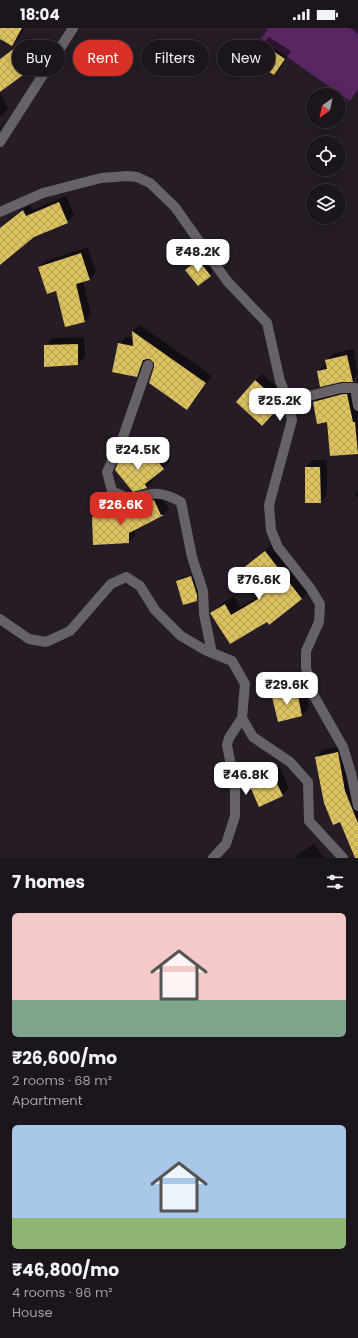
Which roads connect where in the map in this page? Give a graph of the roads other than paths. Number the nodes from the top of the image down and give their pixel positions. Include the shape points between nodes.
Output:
1 (73, 28) edge
2 (0, 142) edge
3 (0, 212) edge
4 (148, 365) dead end
5 (288, 401) junction
6 (358, 406) edge
7 (0, 618) edge
8 (212, 653) junction
9 (242, 718) junction
10 (358, 806) edge
11 (213, 858) edge
12 (343, 858) edge

1 - 2 street
3 - 5 street via 43,194 101,178 137,177 150,183 175,207 227,281 267,323 280,381
4 - 8 street via 123,437 107,472 112,491 130,499 150,494 169,495 181,502 192,557 203,591 204,614
5 - 6 street via 342,388 355,388
5 - 10 street via 292,420 269,505 271,530 278,546 311,588 320,604 319,622 306,651 306,668 314,696 343,747
7 - 8 street via 29,639 46,642 70,631 110,584 126,577 140,586 155,610 181,636
8 - 9 street via 232,661 245,684
9 - 11 street via 227,745 235,786 234,816 226,844
9 - 12 street via 253,737 290,762 308,782 309,821

